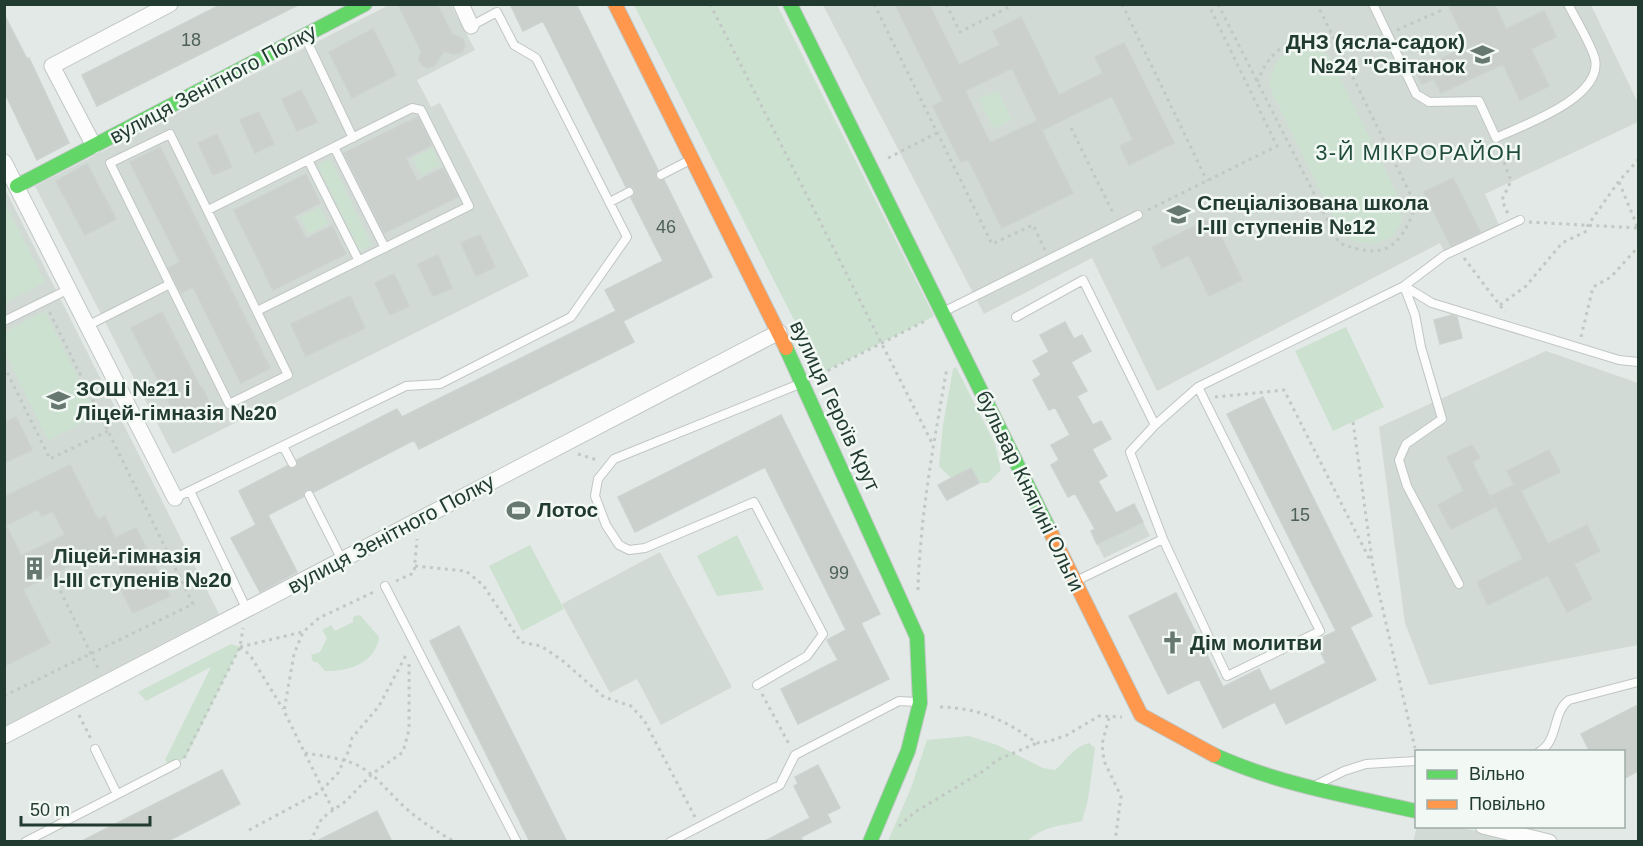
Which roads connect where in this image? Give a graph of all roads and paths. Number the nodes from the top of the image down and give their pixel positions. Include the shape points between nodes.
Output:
1 (170, 4) edge
2 (365, 4) edge
3 (461, 4) edge
4 (615, 4) edge
5 (710, 4) edge
6 (790, 4) edge
7 (874, 4) edge
8 (946, 4) edge
9 (1016, 4) edge
10 (1122, 4) edge
11 (1208, 4) edge
12 (1218, 4) edge
13 (1317, 4) edge
14 (1372, 4) edge
15 (1568, 4) edge
16 (1442, 10) dead end
17 (471, 26) joint
18 (1387, 35) junction
19 (304, 36) junction
20 (1338, 47) junction
21 (1257, 82) junction
22 (1071, 128) dead end
23 (937, 133) junction
24 (353, 138) junction
25 (1496, 138) junction
26 (94, 146) junction
27 (334, 147) junction
28 (692, 159) junction
29 (1638, 159) edge
30 (308, 160) junction
31 (4, 162) edge
32 (870, 167) junction
33 (661, 175) dead end
34 (1207, 181) junction
35 (1619, 182) junction
36 (17, 186) junction
37 (629, 192) dead end
38 (610, 202) junction
39 (207, 210) junction
40 (1138, 215) joint
41 (1516, 222) junction
42 (1119, 225) junction
43 (1588, 225) junction
44 (1638, 228) edge
45 (1638, 247) edge
46 (384, 248) junction
47 (1457, 249) junction
48 (1050, 260) junction
49 (359, 261) junction
50 (170, 284) junction
51 (1404, 286) junction
52 (69, 289) junction
53 (44, 301) junction
54 (1500, 305) junction
55 (257, 311) junction
56 (942, 313) junction
57 (1016, 317) dead end
58 (4, 321) edge
59 (87, 326) junction
60 (1520, 330) junction
61 (778, 332) junction
62 (881, 344) junction
63 (1578, 348) junction
64 (1638, 362) edge
65 (4, 366) edge
66 (947, 368) dead end
67 (803, 383) junction
68 (1198, 387) junction
69 (1203, 398) junction
70 (1353, 422) dead end
71 (1155, 425) junction
72 (108, 431) junction
73 (568, 442) junction
74 (933, 445) junction
75 (284, 446) junction
76 (614, 459) junction
77 (292, 463) dead end
78 (190, 491) junction
79 (309, 495) dead end
80 (175, 498) joint
81 (419, 520) junction
82 (1163, 539) junction
83 (342, 560) junction
84 (415, 566) junction
85 (1373, 567) junction
86 (1075, 581) junction
87 (57, 584) dead end
88 (1459, 584) dead end
89 (385, 586) junction
90 (918, 591) dead end
91 (247, 610) junction
92 (303, 632) junction
93 (240, 647) junction
94 (91, 654) junction
95 (1638, 682) edge
96 (106, 684) junction
97 (757, 685) joint
98 (4, 696) edge
99 (920, 703) junction
100 (284, 711) junction
101 (79, 713) dead end
102 (1141, 715) junction
103 (1109, 718) junction
104 (4, 736) edge
105 (1037, 743) junction
106 (95, 748) joint
107 (1542, 750) edge
108 (1415, 752) edge
109 (305, 753) junction
110 (795, 755) junction
111 (344, 760) junction
112 (1415, 761) edge
113 (176, 764) joint
114 (372, 774) junction
115 (1311, 787) junction
116 (322, 789) junction
117 (117, 794) junction
118 (333, 810) junction
119 (1415, 811) edge
120 (700, 826) junction
121 (899, 827) dead end
122 (1492, 828) edge
123 (249, 830) dead end
124 (25, 842) edge
125 (310, 842) edge
126 (455, 842) edge
127 (517, 842) edge
128 (670, 842) edge
129 (870, 842) edge
130 (1115, 842) edge
131 (1549, 842) edge

1 - 26 street, вулиця Зенітного Полку via 52,66
2 - 19 street, вулиця Зенітного Полку
3 - 17 street
4 - 28 street, вулиця Героїв Крут
5 - 62 path
6 - 32 street, бульвар Княгині Ольги
7 - 23 path
8 - 9 path via 960,32
10 - 34 path
11 - 34 path via 1277,146
12 - 21 path
13 - 20 path
14 - 18 lane
15 - 25 lane via 1595,58 1595,74 1571,102
16 - 18 path
17 - 38 lane via 497,12 514,45 536,58
18 - 25 lane via 1416,94 1430,102 1479,100
19 - 24 lane
19 - 26 street, вулиця Зенітного Полку
20 - 21 path via 1317,38 1298,40 1274,51
20 - 21 path via 1416,206 1407,231 1396,243 1378,252 1361,252 1339,243
22 - 42 path
23 - 32 path
23 - 48 path via 992,244 1033,225
24 - 27 lane
24 - 46 lane via 412,108 421,110 469,206
25 - 41 path via 1511,181 1502,200
26 - 36 street, вулиця Зенітного Полку
27 - 30 lane
27 - 46 lane
28 - 33 lane
28 - 61 street, вулиця Героїв Крут
29 - 35 path
30 - 39 lane
30 - 49 lane
31 - 36 street
32 - 56 street, бульвар Княгині Ольги
34 - 40 path
35 - 43 path
35 - 44 path
36 - 52 street
37 - 38 lane
38 - 75 lane via 627,237 571,317 440,384 406,386
39 - 50 lane via 170,134 110,164
39 - 55 lane
40 - 42 lane
41 - 43 path
41 - 47 lane
42 - 48 lane
43 - 44 path
43 - 54 path via 1587,231 1562,243 1526,286
45 - 63 path via 1611,276 1593,287
46 - 49 lane
47 - 51 lane
47 - 54 path
48 - 56 lane
49 - 55 lane
50 - 55 lane via 229,404 288,375
50 - 59 lane
51 - 60 lane via 1432,303
51 - 68 lane
51 - 88 lane via 1442,418 1406,444 1399,460 1407,486
52 - 53 lane
52 - 59 street
53 - 58 lane
53 - 72 path
54 - 60 path
56 - 62 path
56 - 86 street, бульвар Княгині Ольги
57 - 71 lane via 1083,280
59 - 80 street
60 - 63 lane
61 - 67 street, вулиця Героїв Крут
61 - 73 street, вулиця Зенітного Полку
62 - 67 path
62 - 74 path
63 - 64 lane
65 - 72 path via 50,459
66 - 74 path
67 - 76 lane
67 - 99 street, вулиця Героїв Крут via 917,637
68 - 69 lane
68 - 71 lane
69 - 82 lane via 1320,631 1227,676
69 - 85 path via 1284,390
70 - 85 path
71 - 82 lane via 1130,453
72 - 94 path via 193,604
73 - 76 path via 578,454 593,460
73 - 81 street, вулиця Зенітного Полку
74 - 90 path
75 - 77 lane
75 - 78 lane
76 - 97 lane via 598,479 595,496 606,525 619,545 629,550 645,548 754,502 823,634 807,656
78 - 80 lane
78 - 91 lane
79 - 83 lane
81 - 83 street, вулиця Зенітного Полку
81 - 84 path
82 - 86 lane
83 - 91 street, вулиця Зенітного Полку
84 - 89 path via 414,573
84 - 120 path via 466,571 483,585 521,642 542,646 604,697 631,706 650,730
85 - 108 path
86 - 102 street, бульвар Княгині Ольги
87 - 94 path
89 - 92 path via 319,618
89 - 127 lane
91 - 93 path
91 - 96 street, вулиця Зенітного Полку
92 - 93 path
92 - 100 path via 294,654
93 - 100 path via 250,655
93 - 113 path via 186,757
94 - 96 path
94 - 98 path
95 - 107 lane via 1569,700
96 - 104 street, вулиця Зенітного Полку
97 - 110 path
99 - 105 path via 973,710 1004,722
99 - 110 lane via 899,701
99 - 129 street, вулиця Героїв Крут via 908,751
100 - 109 path
101 - 106 path
102 - 103 path
102 - 115 street via 1174,736 1242,766
103 - 105 path via 1099,716 1067,735
103 - 130 path via 1102,744 1104,761 1121,796
105 - 121 path via 997,759 986,770 915,812
106 - 117 lane
109 - 111 path
109 - 116 path
110 - 120 lane via 780,785
111 - 114 path
111 - 114 path via 352,738 379,706 408,650 411,696 403,752
111 - 116 path via 338,773
112 - 115 lane via 1366,764
113 - 117 lane
114 - 118 path
114 - 126 path via 426,825
115 - 119 street
116 - 118 path
116 - 123 path
117 - 124 lane
118 - 125 path via 322,818
120 - 128 lane
122 - 131 street

